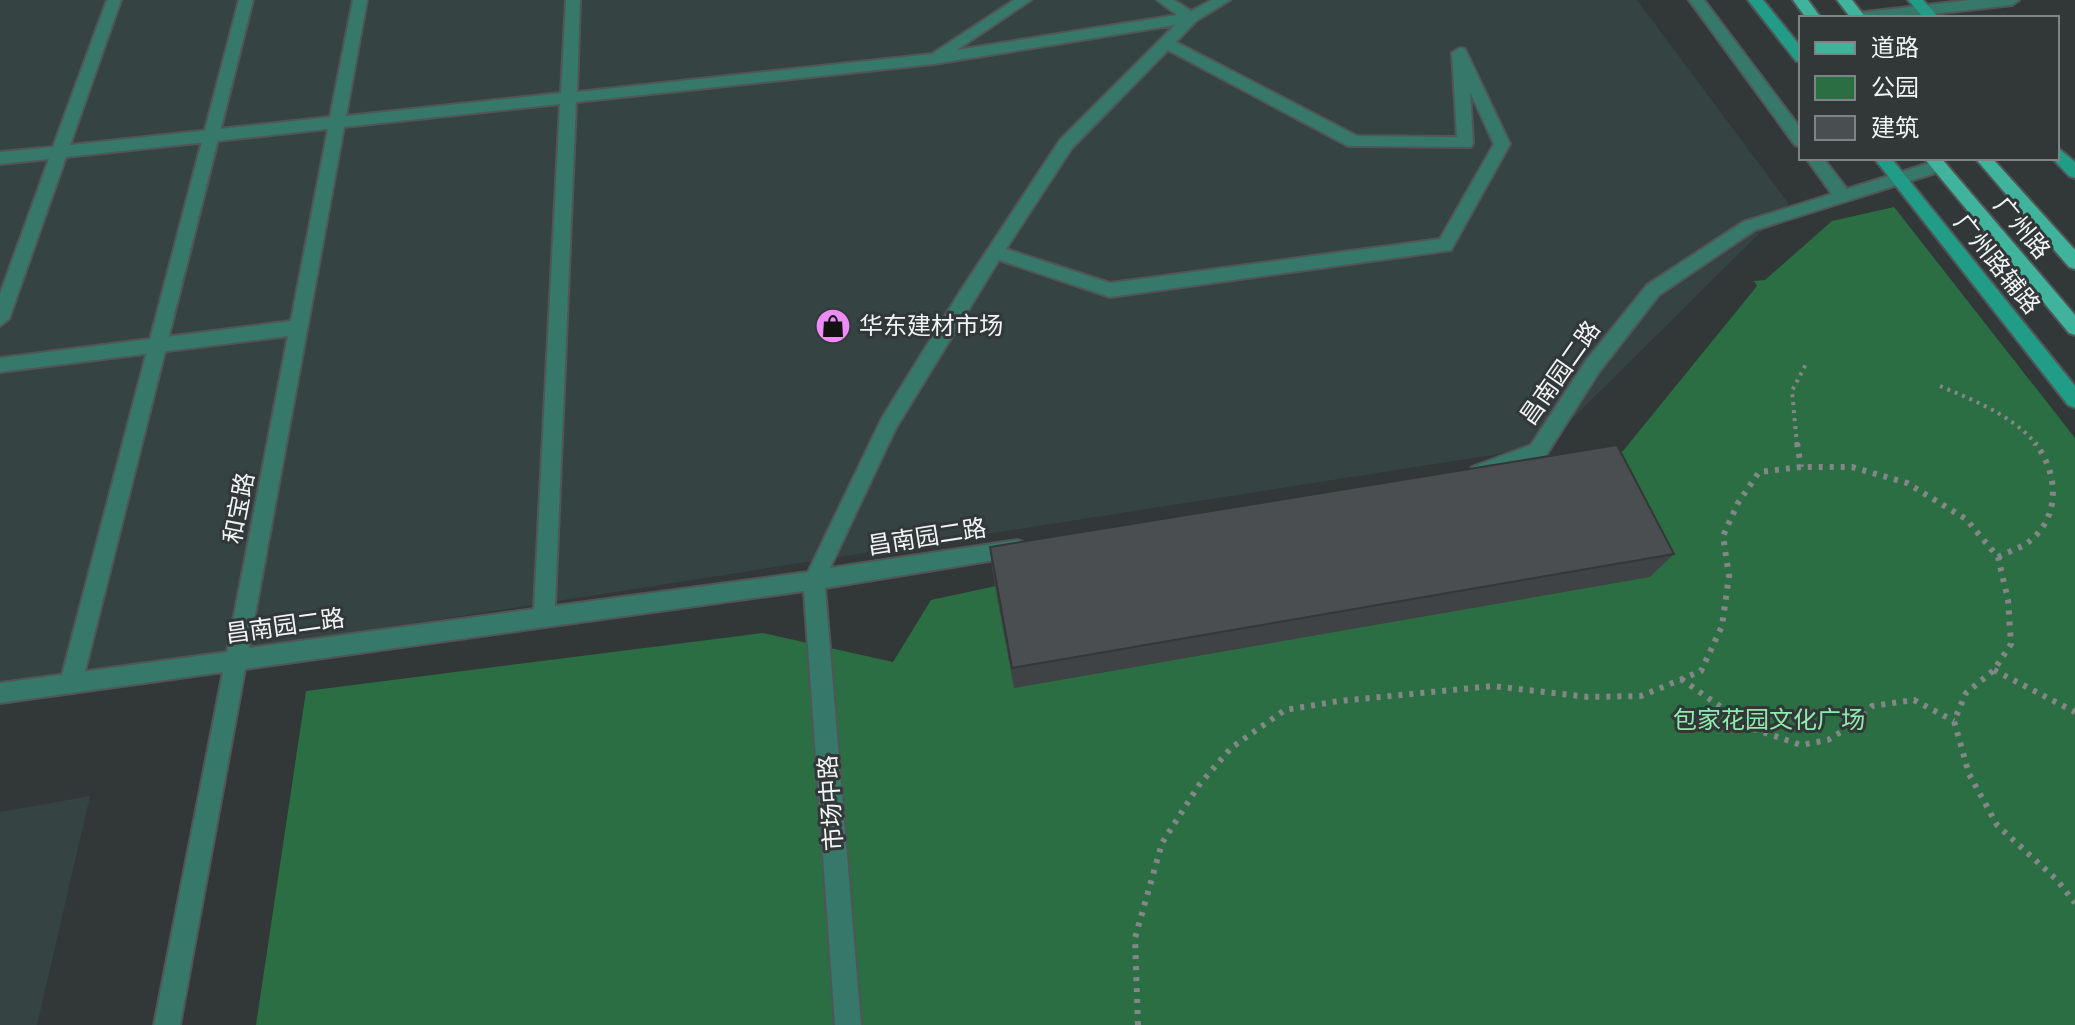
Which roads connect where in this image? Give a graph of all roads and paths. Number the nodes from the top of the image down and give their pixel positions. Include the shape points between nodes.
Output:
1 (114, 0) edge
2 (246, 0) edge
3 (360, 0) edge
4 (573, 0) edge
5 (1024, 0) edge
6 (1164, 0) edge
7 (1223, 0) edge
8 (1696, 0) edge
9 (1755, 0) edge
10 (1800, 0) edge
11 (1844, 0) edge
12 (2012, 0) edge
13 (1924, 9) edge
14 (1812, 16) edge
15 (1856, 16) edge
16 (1873, 16) edge
17 (1191, 18) junction
18 (1167, 43) junction
19 (1799, 55) edge
20 (934, 59) junction
21 (569, 97) junction
22 (339, 122) junction
23 (211, 135) junction
24 (1799, 138) edge
25 (60, 151) junction
26 (2059, 155) edge
27 (0, 158) edge
28 (1816, 160) edge
29 (1884, 160) edge
30 (1985, 160) edge
31 (1936, 162) edge
32 (2075, 172) edge
33 (1898, 179) junction
34 (1843, 196) junction
35 (995, 252) junction
36 (2075, 262) edge
37 (0, 319) edge
38 (300, 327) junction
39 (2075, 328) edge
40 (158, 345) junction
41 (1807, 362) dead end
42 (0, 365) edge
43 (1940, 386) dead end
44 (2075, 400) edge
45 (1801, 467) junction
46 (1454, 482) edge
47 (1032, 547) edge
48 (1998, 557) junction
49 (814, 580) junction
50 (544, 617) junction
51 (237, 658) junction
52 (1994, 670) junction
53 (1681, 679) junction
54 (71, 683) junction
55 (0, 693) edge
56 (2075, 712) edge
57 (1954, 721) junction
58 (2075, 903) edge
59 (167, 1025) edge
60 (848, 1025) edge
61 (1136, 1025) edge

1 - 25 street
2 - 23 street
3 - 22 street, 和宝路
4 - 21 street
5 - 20 street
6 - 17 street
7 - 17 street
8 - 24 street
9 - 19 main road
10 - 14 main road
11 - 15 main road
12 - 13 street
13 - 16 street
17 - 18 street
17 - 20 street
18 - 35 street via 1066,144
18 - 35 street via 1354,142 1465,143 1460,53 1502,144 1445,245 1110,290
20 - 21 street
21 - 22 street
21 - 50 street
22 - 23 street
22 - 38 street, 和宝路
23 - 25 street
23 - 40 street
25 - 27 street
25 - 37 street
26 - 32 main road
28 - 34 street
29 - 33 main road, 广州路辅路
30 - 36 main road, 广州路
31 - 33 street, 昌南园二路
31 - 39 main road, 广州路
33 - 34 street, 昌南园二路
33 - 44 main road, 广州路辅路
34 - 46 street, 昌南园二路 via 1749,226 1653,290 1592,367 1538,451
35 - 49 street via 889,424
38 - 40 street
38 - 51 street, 和宝路
40 - 42 street
40 - 54 street
41 - 45 path via 1792,391
43 - 48 path via 1990,408 2031,438 2054,480 2053,511 2032,539
45 - 48 path via 1852,467 1907,483 1966,519
45 - 53 path via 1759,472 1738,503 1723,536 1729,576 1722,626 1701,671
47 - 49 street, 昌南园二路
48 - 52 path via 2011,644
49 - 50 street, 昌南园二路
49 - 60 street, 市场中路
50 - 51 street, 昌南园二路
51 - 54 street, 昌南园二路
51 - 59 street, 和宝路
52 - 56 path
52 - 57 path via 1966,693
53 - 57 path via 1751,728 1801,745 1828,740 1872,706 1914,700
53 - 61 path via 1641,696 1588,697 1493,686 1285,710 1231,748 1199,785 1162,843 1135,938
54 - 55 street, 昌南园二路
57 - 58 path via 1969,774 1997,825

